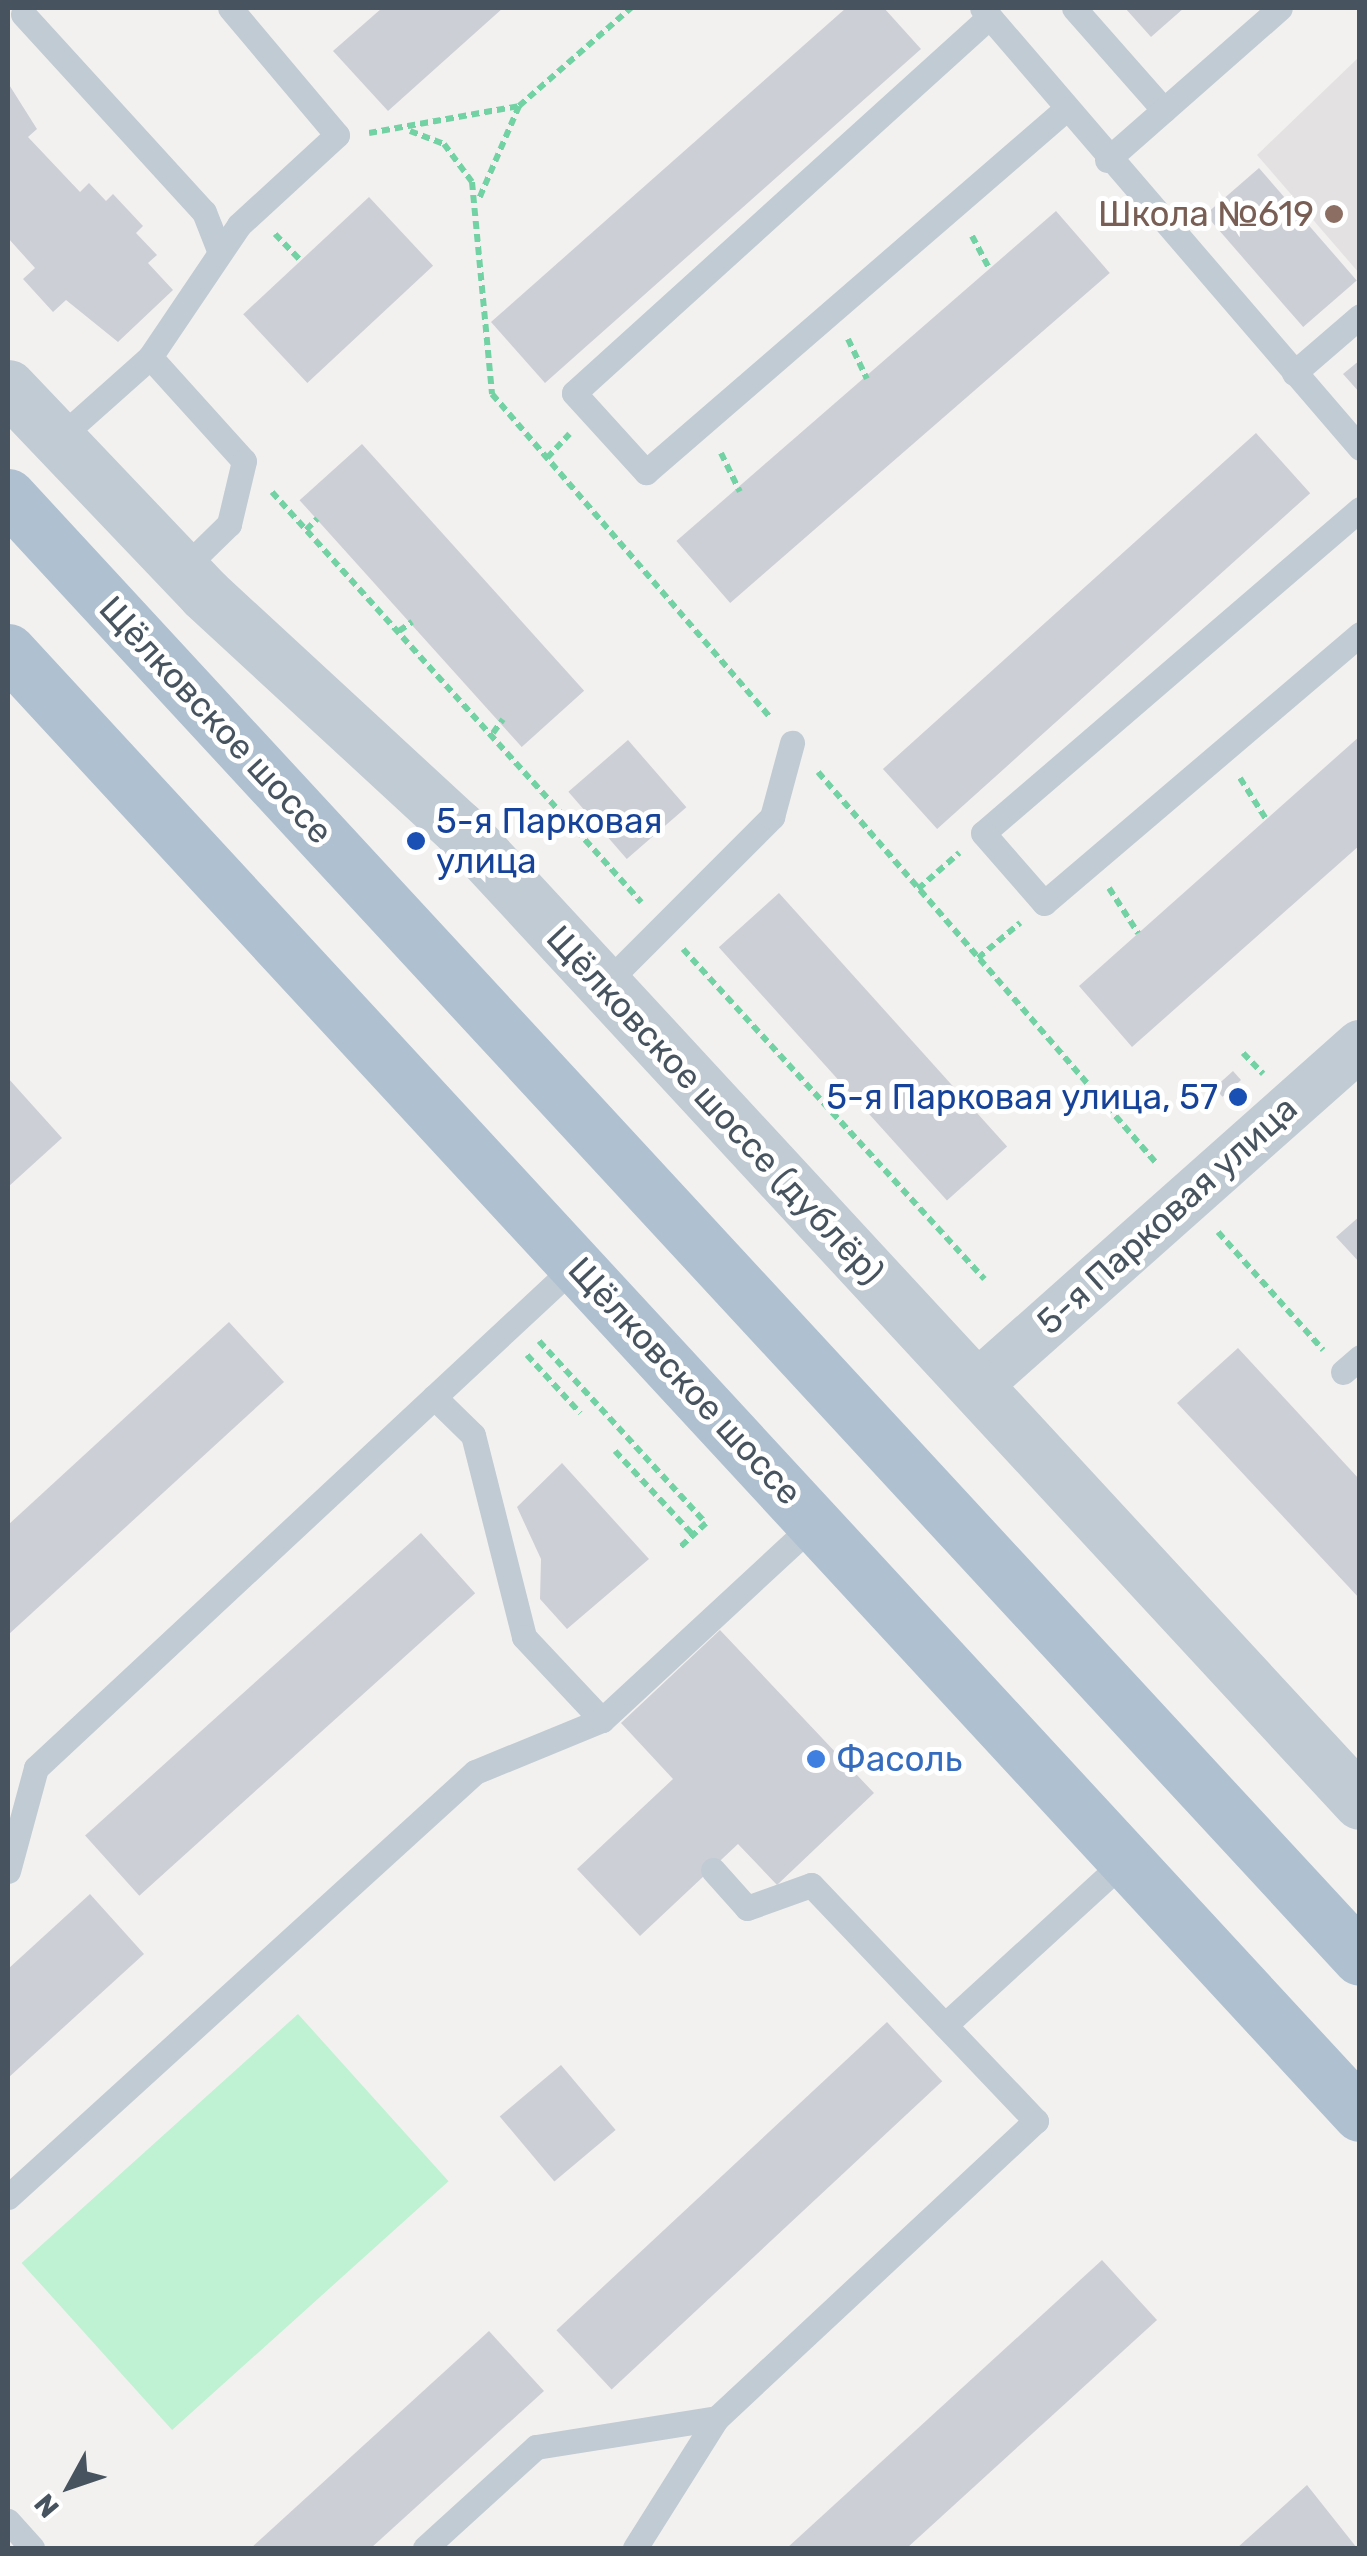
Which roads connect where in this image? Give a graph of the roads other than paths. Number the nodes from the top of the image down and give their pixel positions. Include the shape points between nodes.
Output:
1 (230, 8) edge
2 (1074, 8) edge
3 (1280, 8) edge
4 (985, 13) edge
5 (24, 14) dead end
6 (1066, 109) junction
7 (1164, 110) junction
8 (1107, 160) junction
9 (219, 250) junction
10 (1360, 316) edge
11 (150, 357) junction
12 (1294, 373) junction
13 (8, 387) edge
14 (57, 440) junction
15 (1360, 448) edge
16 (8, 496) edge
17 (1360, 510) edge
18 (182, 570) junction
19 (1360, 634) edge
20 (12, 665) edge
21 (792, 742) road end
22 (604, 985) junction
23 (1360, 1045) edge
24 (576, 1264) junction
25 (975, 1386) junction
26 (434, 1397) junction
27 (815, 1522) junction
28 (602, 1720) junction
29 (1360, 1802) edge
30 (1126, 1860) junction
31 (8, 1870) edge
32 (713, 1870) dead end
33 (1360, 1958) edge
34 (945, 2025) junction
35 (1360, 2114) edge
36 (8, 2196) edge
37 (717, 2418) junction
38 (8, 2521) edge
39 (32, 2548) edge
40 (424, 2548) edge
41 (635, 2548) edge

1 - 9 lane via 338,135
2 - 7 lane
3 - 7 lane
4 - 6 lane
4 - 6 lane via 574,393 646,472
5 - 9 lane via 204,212
6 - 8 lane
7 - 8 lane
8 - 12 lane
9 - 11 lane
10 - 12 lane
11 - 14 lane
11 - 18 lane via 244,461 229,524
12 - 15 lane
13 - 14 street, Щёлковское шоссе (дублёр)
14 - 18 street, Щёлковское шоссе (дублёр)
16 - 33 main road, Щёлковское шоссе
17 - 19 lane via 983,832 1044,903
18 - 22 street, Щёлковское шоссе (дублёр) via 459,828
20 - 24 main road, Щёлковское шоссе
21 - 22 lane via 772,818
22 - 25 street, Щёлковское шоссе (дублёр)
23 - 25 street, 5-я Парковая улица via 1172,1182
24 - 26 lane
24 - 27 main road, Щёлковское шоссе
25 - 29 street, Щёлковское шоссе (дублёр)
26 - 28 lane via 472,1435 524,1637
26 - 31 lane via 36,1768
27 - 28 lane
27 - 30 main road, Щёлковское шоссе
28 - 36 lane via 475,1772
30 - 34 lane
30 - 35 main road, Щёлковское шоссе
32 - 34 lane via 747,1908 811,1885
34 - 37 lane via 1036,2120
37 - 40 lane via 536,2446
37 - 41 lane
38 - 39 lane

